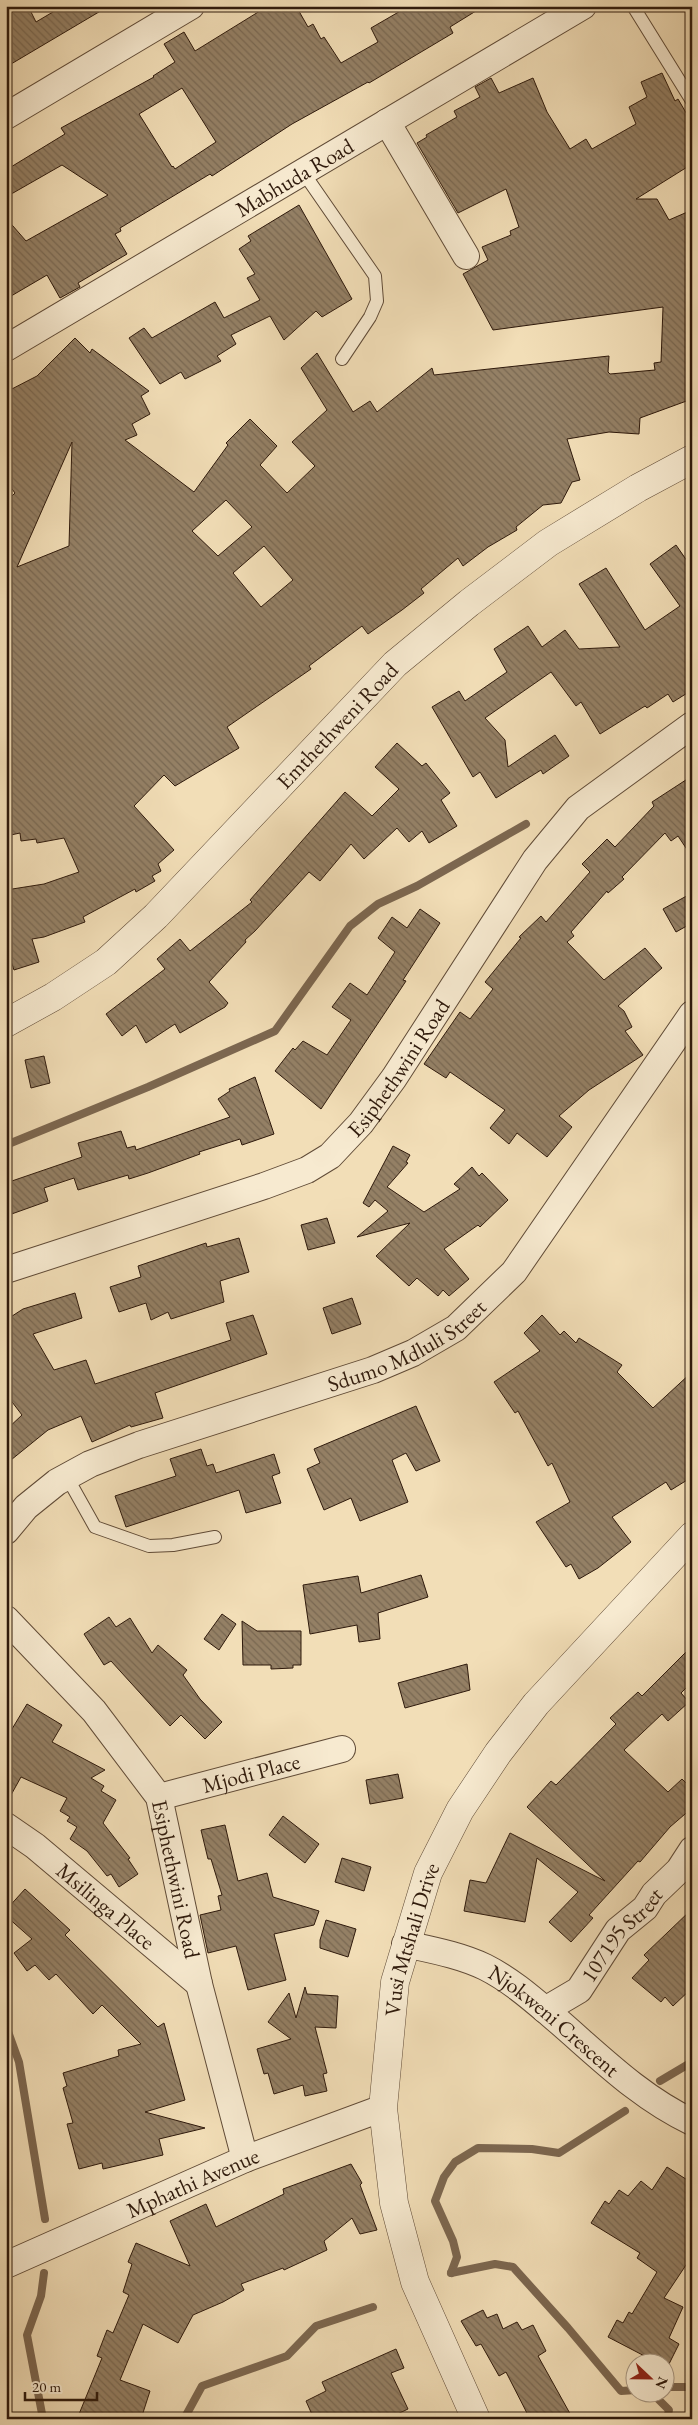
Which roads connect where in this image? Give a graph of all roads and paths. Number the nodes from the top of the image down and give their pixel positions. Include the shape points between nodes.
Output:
1 (191, 6) edge
2 (583, 6) edge
3 (633, 6) edge
4 (692, 100) edge
5 (6, 116) edge
6 (387, 122) junction
7 (303, 172) junction
8 (466, 256) dead end
9 (6, 348) edge
10 (342, 359) dead end
11 (692, 459) edge
12 (692, 725) edge
13 (692, 1014) edge
14 (6, 1023) edge
15 (6, 1270) edge
16 (67, 1477) junction
17 (6, 1531) edge
18 (692, 1536) edge
19 (215, 1538) dead end
20 (6, 1618) edge
21 (342, 1749) dead end
22 (159, 1797) junction
23 (6, 1826) edge
24 (692, 1850) edge
25 (405, 1944) junction
26 (199, 1984) junction
27 (545, 2010) junction
28 (383, 2108) junction
29 (692, 2122) edge
30 (245, 2159) junction
31 (6, 2265) edge
32 (476, 2419) edge

1 - 5 street
2 - 6 street, Mabhuda Road
3 - 4 lane
6 - 7 street, Mabhuda Road
6 - 8 street
7 - 9 street, Mabhuda Road
7 - 10 lane via 375,276 377,301
11 - 14 street, Emthethweni Road via 548,543 469,603 395,664 156,916 113,955 53,997
12 - 15 street, Esiphethwini Road via 578,808 554,836 535,860 394,1078 361,1123 330,1156 307,1170 264,1186
13 - 16 street, Sdumo Mdluli Street via 514,1272 456,1328 413,1353 373,1370 139,1445 90,1464
16 - 17 street, Sdumo Mdluli Street via 26,1508
16 - 19 lane via 95,1527 149,1546
18 - 25 street, Vusi Mtshali Drive via 536,1704 498,1753 460,1810 428,1873
20 - 22 street, Esiphethwini Road via 94,1711
21 - 22 street, Mjodi Place
22 - 26 street, Esiphethwini Road
23 - 26 street, Msilinga Place via 35,1846
24 - 27 street, 107195 Street via 645,1908 618,1930 579,1990
25 - 27 street, Njokweni Crescent via 459,1956 486,1967 511,1982
25 - 28 street, Vusi Mtshali Drive via 396,1982
26 - 30 street, Esiphethwini Road
27 - 29 street, Njokweni Crescent via 634,2088 664,2109
28 - 30 street, Mphathi Avenue
28 - 32 street, Vusi Mtshali Drive via 394,2203 415,2282
30 - 31 street, Mphathi Avenue

